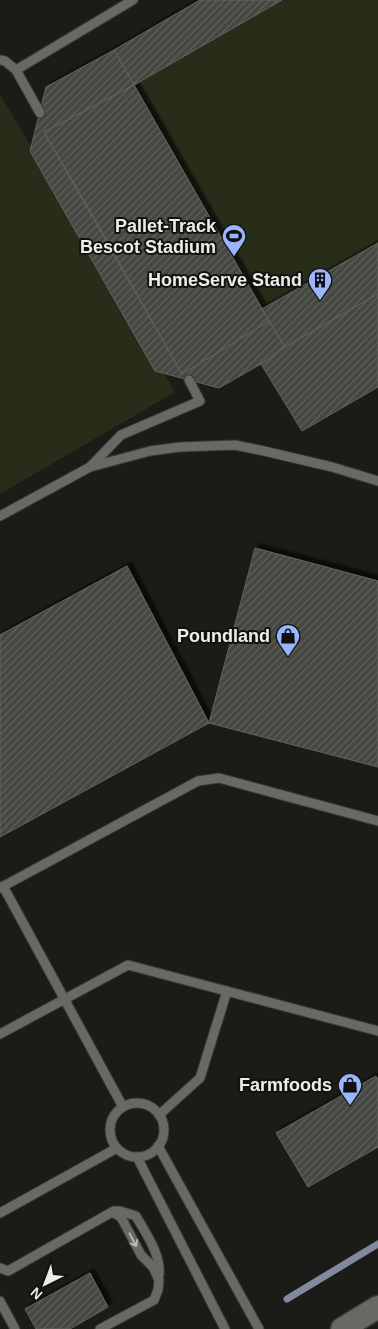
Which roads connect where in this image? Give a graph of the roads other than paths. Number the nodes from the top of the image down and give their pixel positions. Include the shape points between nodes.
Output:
1 (133, 0) edge
2 (0, 60) edge
3 (16, 70) junction
4 (40, 113) dead end
5 (189, 380) dead end
6 (90, 467) junction
7 (378, 481) edge
8 (0, 516) edge
9 (378, 821) edge
10 (1, 887) edge
11 (227, 991) junction
12 (63, 999) junction
13 (378, 1031) edge
14 (0, 1034) edge
15 (123, 1107) junction
16 (159, 1115) junction
17 (158, 1146) junction
18 (117, 1148) junction
19 (137, 1157) junction
20 (112, 1212) junction
21 (0, 1213) edge
22 (0, 1268) edge
23 (159, 1280) junction
24 (0, 1301) edge
25 (378, 1307) edge
26 (15, 1329) edge
27 (100, 1329) edge
28 (225, 1329) edge
29 (259, 1329) edge
30 (342, 1329) edge

1 - 3 lane
2 - 3 lane
3 - 4 lane
5 - 6 lane via 200,401 121,435
6 - 7 lane via 150,450 235,445
6 - 8 lane
9 - 10 lane via 218,778 198,781
10 - 12 lane
11 - 12 lane via 128,965
11 - 13 lane
11 - 16 lane via 200,1078
12 - 14 lane
12 - 15 lane
15 - 16 lane via 139,1103 154,1109
15 - 18 lane via 110,1126
16 - 17 lane via 163,1130
17 - 19 lane
17 - 29 lane
18 - 19 lane
18 - 21 lane
19 - 28 lane
20 - 22 lane via 8,1270
20 -> 23 lane via 121,1217 141,1255 153,1267
20 - 23 lane via 136,1216 154,1248 160,1270
23 - 27 lane via 154,1300
24 - 26 lane
25 - 30 street

